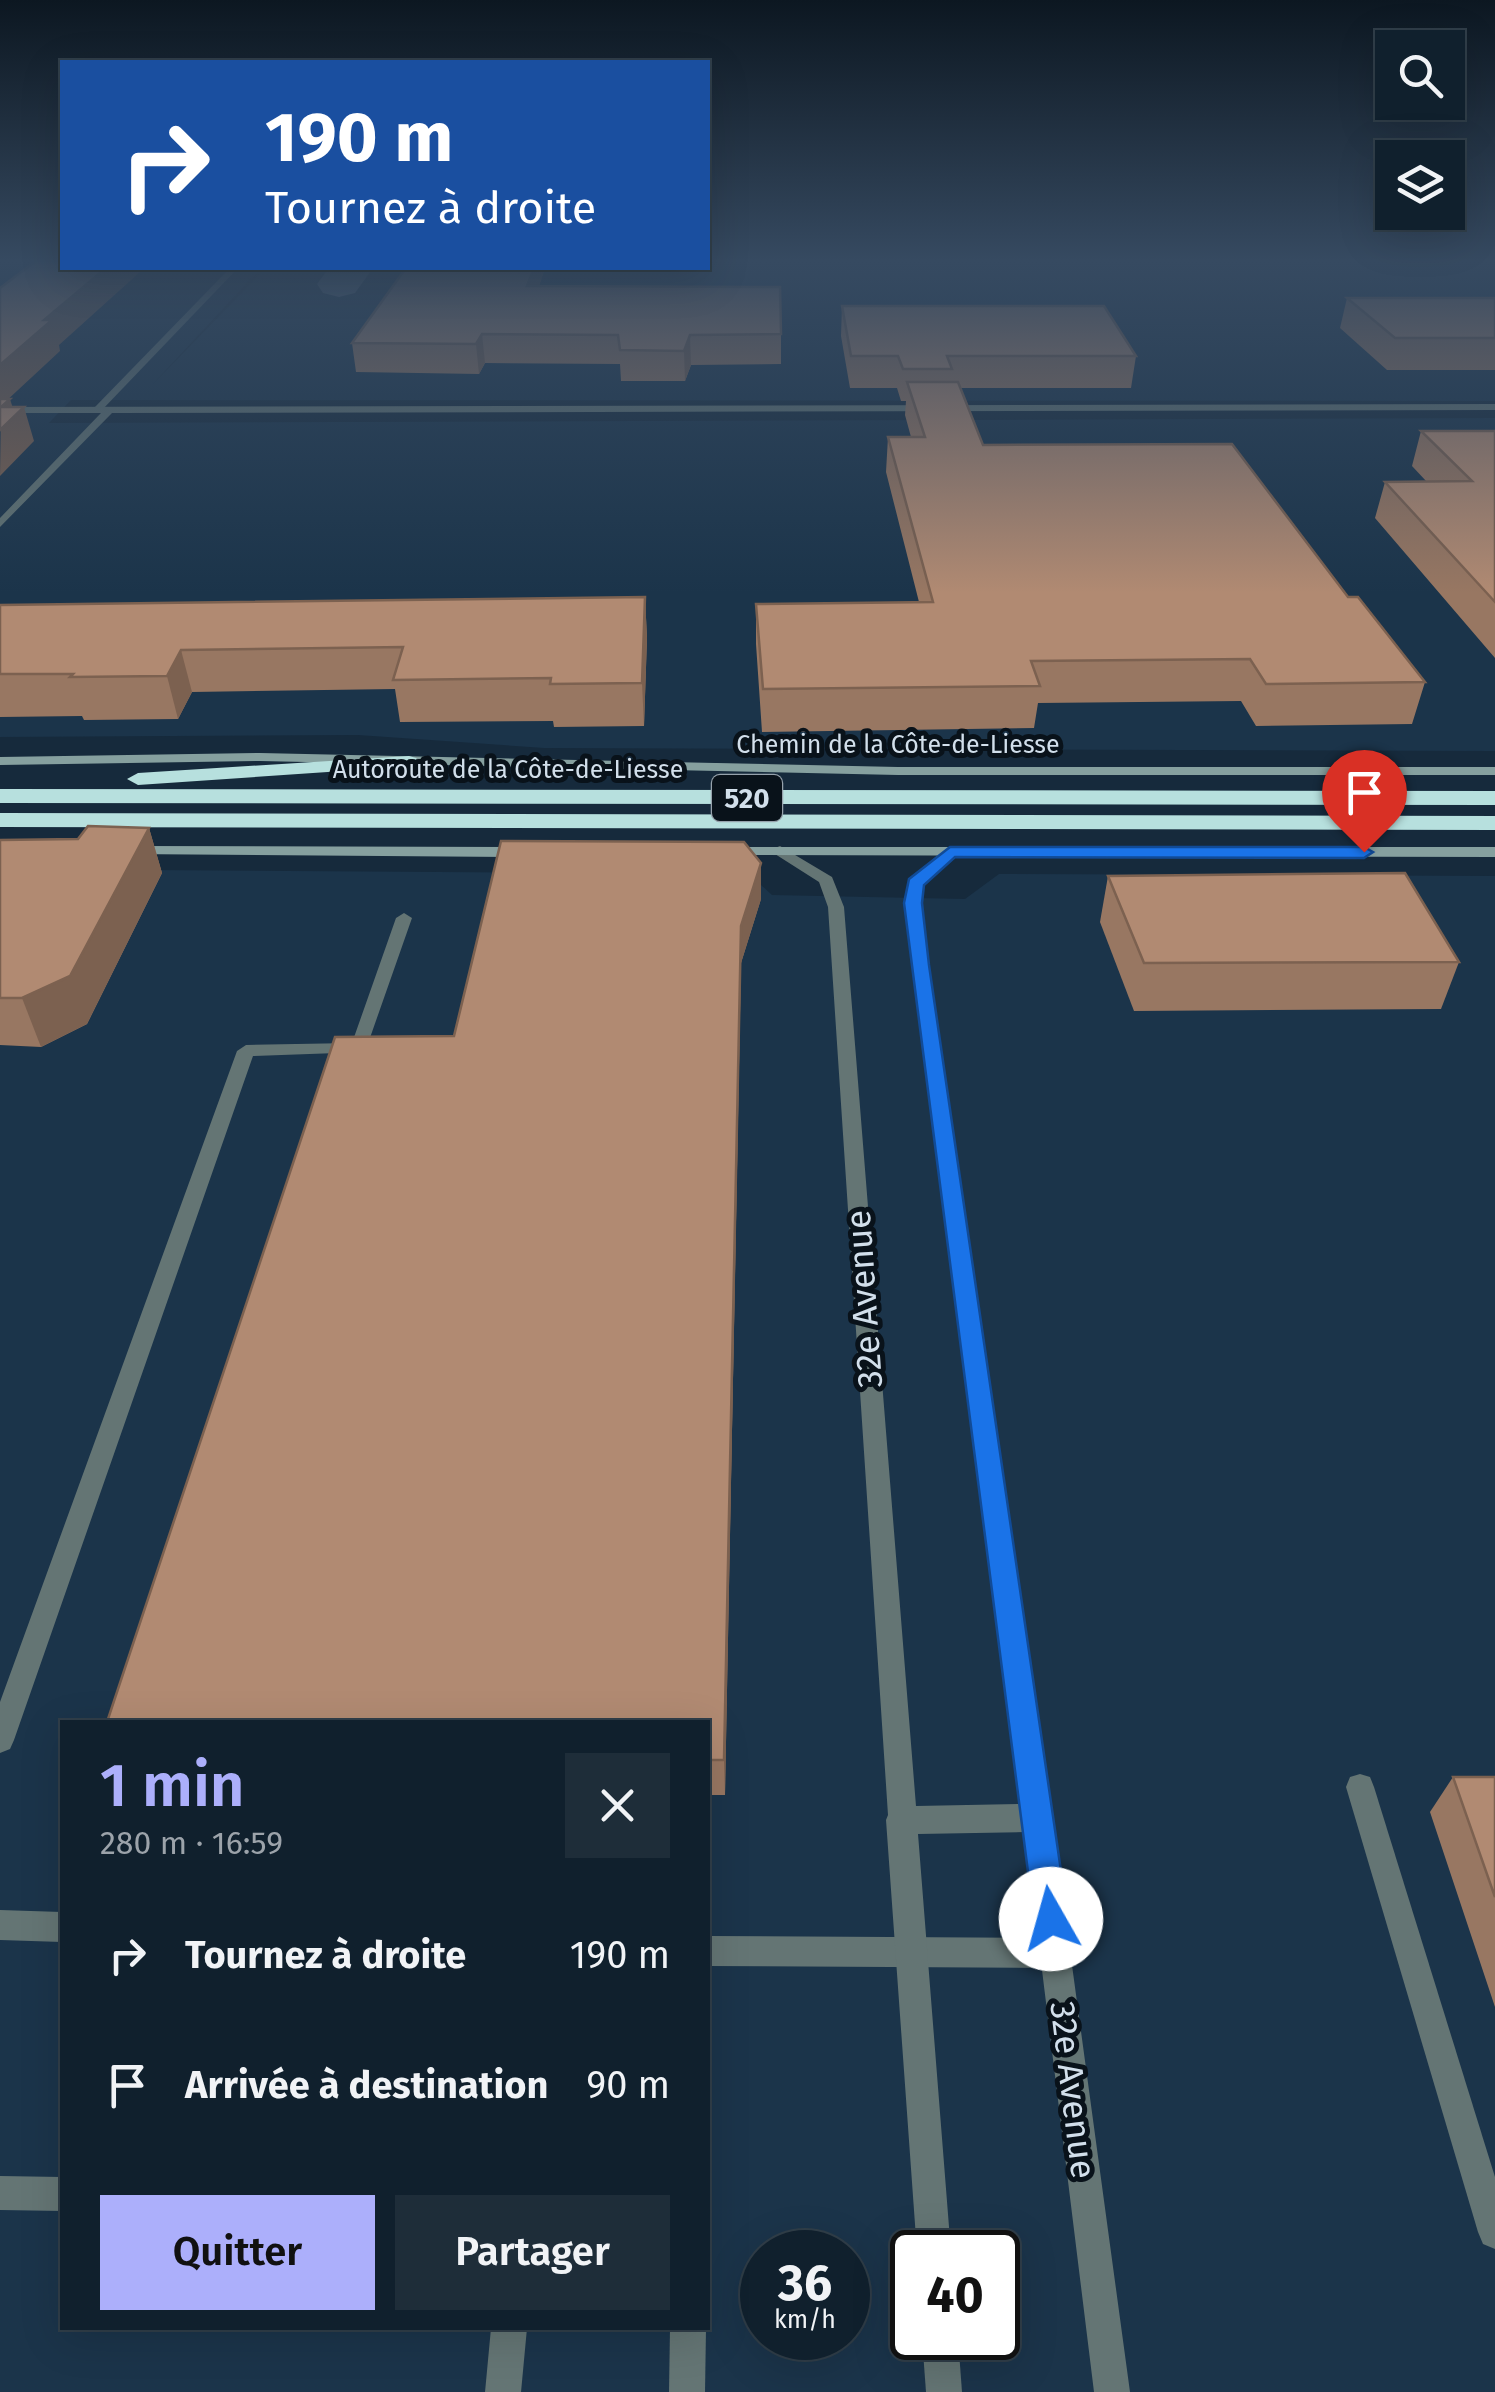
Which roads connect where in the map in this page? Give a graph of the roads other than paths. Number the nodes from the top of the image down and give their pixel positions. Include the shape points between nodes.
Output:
1 (140, 370) edge
2 (1495, 407) edge
3 (104, 409) junction
4 (0, 410) edge
5 (0, 524) edge
6 (0, 761) edge
7 (409, 762) junction
8 (1495, 771) edge
9 (0, 788) edge
10 (0, 796) edge
11 (1495, 798) edge
12 (0, 820) edge
13 (1495, 823) edge
14 (112, 851) edge
15 (543, 852) edge
16 (701, 852) edge
17 (780, 852) junction
18 (950, 852) junction
19 (1495, 852) edge
20 (404, 918) dead end
21 (0, 1740) edge
22 (1360, 1787) dead end
23 (1038, 1818) junction
24 (900, 1820) junction
25 (0, 1924) edge
26 (60, 1927) edge
27 (710, 1952) edge
28 (910, 1953) junction
29 (1056, 1953) junction
30 (0, 2192) edge
31 (60, 2194) edge
32 (932, 2230) edge
33 (1495, 2232) edge
34 (509, 2330) edge
35 (688, 2330) edge
36 (942, 2360) edge
37 (503, 2392) edge
38 (687, 2392) edge
39 (944, 2392) edge
40 (1112, 2392) edge

1 - 3 street
2 - 3 street
3 - 4 street
3 - 5 street
6 - 7 main road, Chemin de la Côte-de-Liesse
7 - 8 main road, Chemin de la Côte-de-Liesse
7 - 9 highway
10 - 11 highway, Autoroute de la Côte-de-Liesse / 520
12 - 13 highway, Autoroute de la Côte-de-Liesse / 520
14 - 15 main road
16 - 17 main road
17 - 18 main road
17 - 24 street, 32e Avenue via 826,880 836,907
18 - 19 main road
18 - 23 street, 32e Avenue via 919,878 913,903
20 - 21 street via 358,1048 246,1050
22 - 33 street
23 - 24 street
23 - 29 street, 32e Avenue
24 - 28 street, 32e Avenue
25 - 26 street
27 - 28 street
28 - 29 street
28 - 32 street, 32e Avenue
29 - 40 street, 32e Avenue
30 - 31 street
34 - 37 street
35 - 38 street
36 - 39 street

